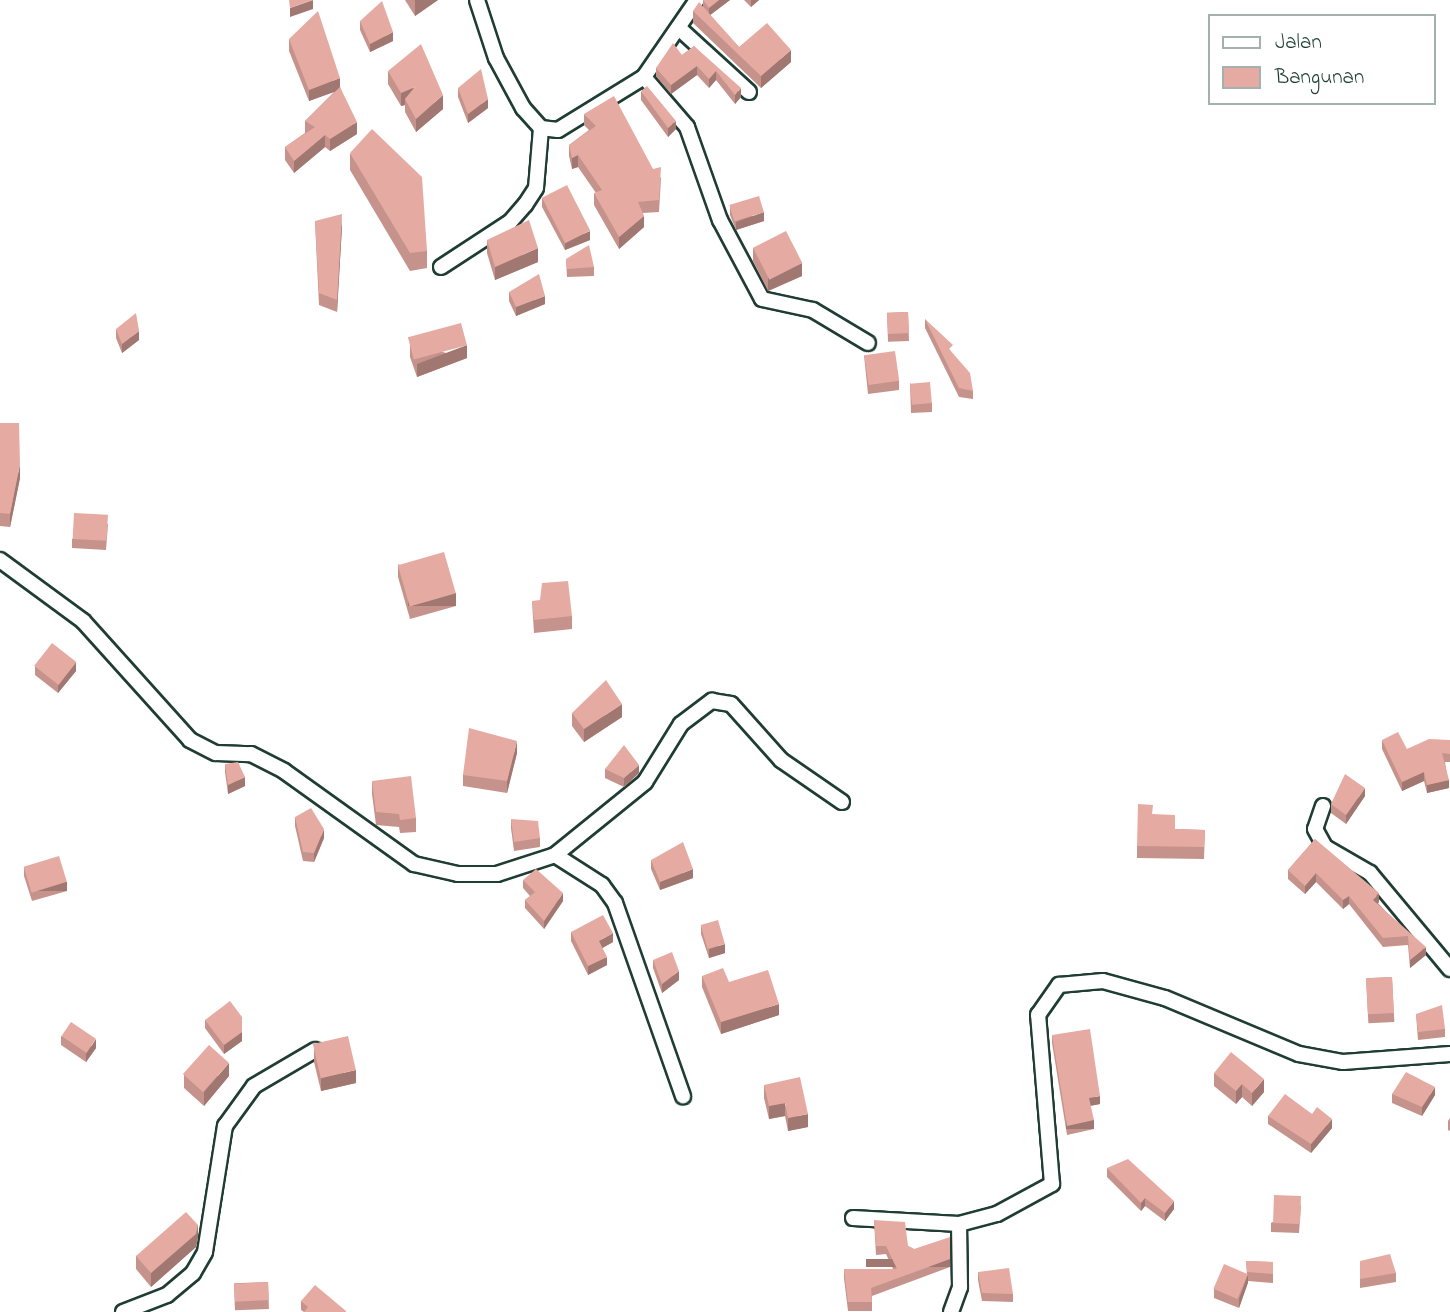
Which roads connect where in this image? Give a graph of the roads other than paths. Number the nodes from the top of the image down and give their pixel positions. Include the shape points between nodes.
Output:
1 (477, 0) edge
2 (697, 0) edge
3 (681, 30) junction
4 (643, 78) junction
5 (749, 92) dead end
6 (541, 128) junction
7 (441, 267) dead end
8 (868, 343) dead end
9 (0, 560) edge
10 (842, 802) dead end
11 (1323, 806) dead end
12 (555, 855) junction
13 (1450, 969) edge
14 (315, 1050) edge
15 (1450, 1054) edge
16 (683, 1096) dead end
17 (853, 1218) dead end
18 (959, 1224) junction
19 (124, 1312) edge
20 (951, 1312) edge

1 - 6 street via 496,58
2 - 3 street
3 - 4 street
3 - 5 street
4 - 6 street via 573,124
4 - 8 street via 687,127 720,220 762,299 813,310
6 - 7 street via 536,188 524,205 510,222
9 - 12 street via 83,621 190,740 216,753 251,754 284,771 414,864 458,874 497,874
10 - 12 street via 781,760 731,704 712,701 681,724 645,782
11 - 13 street via 1315,829 1325,847 1370,873
12 - 16 street via 603,885 615,903
14 - 19 street via 254,1086 225,1126 205,1252 193,1273 167,1295
15 - 18 street via 1343,1062 1299,1054 1165,998 1103,981 1059,985 1038,1015 1052,1184 997,1214
17 - 18 street
18 - 20 street via 960,1287

